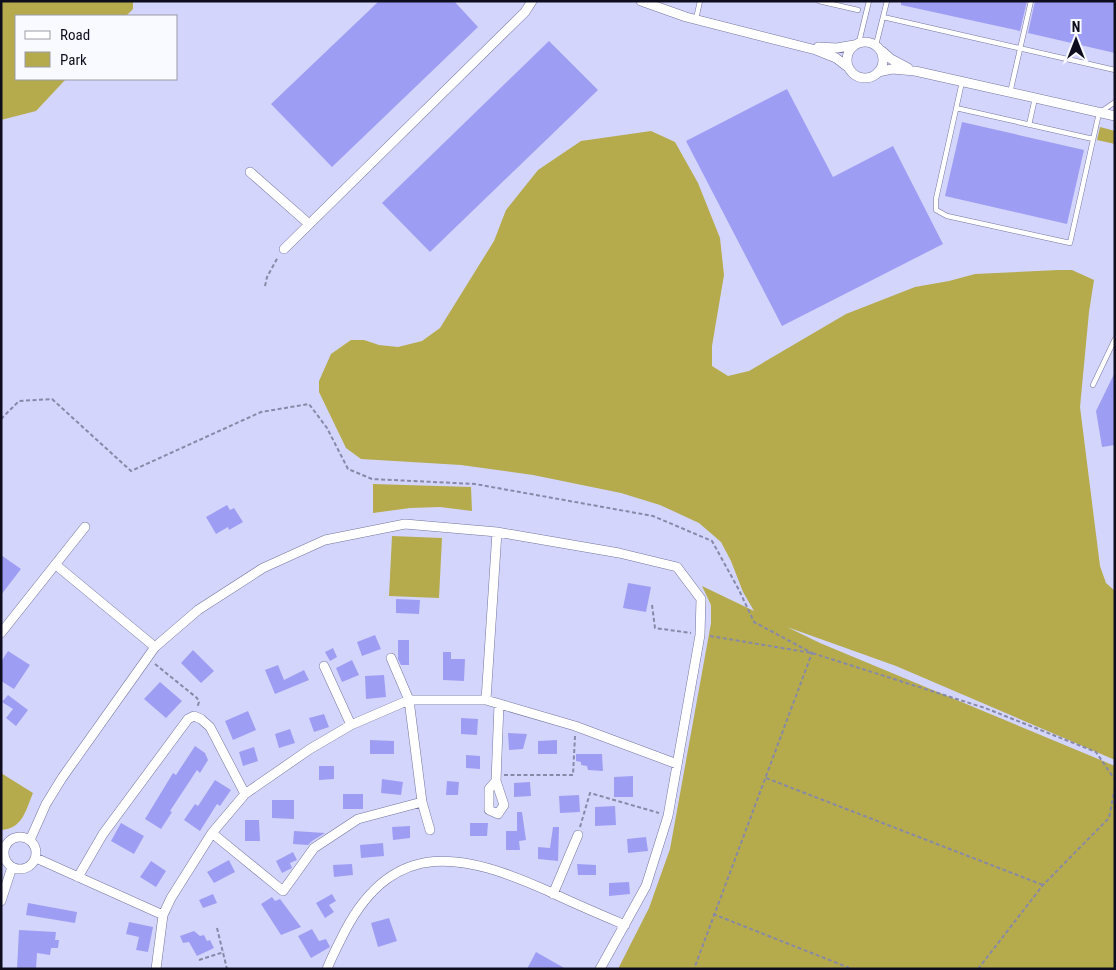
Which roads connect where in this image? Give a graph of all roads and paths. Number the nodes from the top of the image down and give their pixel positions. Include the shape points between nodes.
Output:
1 (641, 1) edge
2 (700, 1) edge
3 (819, 1) edge
4 (869, 1) edge
5 (887, 1) edge
6 (1031, 1) edge
7 (533, 2) edge
8 (858, 10) dead end
9 (883, 17) junction
10 (696, 20) junction
11 (857, 43) junction
12 (798, 44) junction
13 (879, 48) junction
14 (1020, 48) junction
15 (849, 68) junction
16 (1115, 70) edge
17 (915, 71) junction
18 (878, 72) junction
19 (962, 82) junction
20 (1010, 93) junction
21 (1035, 98) junction
22 (1115, 102) edge
23 (956, 108) junction
24 (1099, 113) junction
25 (1115, 116) edge
26 (1029, 125) junction
27 (1093, 139) junction
28 (250, 172) dead end
29 (309, 224) junction
30 (284, 249) joint
31 (265, 286) dead end
32 (1115, 339) edge
33 (1093, 384) dead end
34 (1, 419) edge
35 (85, 527) dead end
36 (497, 532) junction
37 (56, 565) junction
38 (652, 605) dead end
39 (1, 633) edge
40 (700, 635) junction
41 (155, 647) junction
42 (812, 653) junction
43 (147, 657) junction
44 (391, 658) dead end
45 (324, 666) dead end
46 (409, 700) junction
47 (486, 700) junction
48 (499, 704) junction
49 (194, 716) junction
50 (351, 725) junction
51 (575, 726) junction
52 (677, 764) junction
53 (496, 778) joint
54 (766, 778) junction
55 (1115, 780) edge
56 (1115, 787) edge
57 (245, 794) junction
58 (422, 802) junction
59 (668, 816) junction
60 (430, 830) dead end
61 (212, 833) junction
62 (578, 835) joint
63 (30, 840) junction
64 (2, 848) edge
65 (36, 858) junction
66 (12, 867) junction
67 (78, 877) junction
68 (1042, 885) junction
69 (553, 894) junction
70 (1, 901) edge
71 (713, 914) junction
72 (163, 915) junction
73 (625, 925) junction
74 (217, 928) dead end
75 (224, 952) junction
76 (199, 960) dead end
77 (156, 969) edge
78 (227, 969) edge
79 (327, 969) edge
80 (600, 969) edge
81 (694, 969) edge
82 (852, 969) edge
83 (978, 969) edge

1 - 10 street
2 - 10 lane
3 - 8 lane
4 - 11 lane
5 - 9 lane
6 - 14 lane
7 - 29 street
9 - 13 lane
9 - 14 lane
10 - 12 street
11 - 12 street via 832,48
11 - 13 street via 868,41
11 - 15 street via 847,56
12 - 15 street via 830,56
13 - 17 street via 894,61
13 - 18 street via 884,62
14 - 16 lane
14 - 20 lane
15 - 18 street via 862,78
17 - 18 street
17 - 19 street
19 - 20 street
19 - 23 lane
20 - 21 street
21 - 24 street
21 - 26 lane
22 - 24 lane
23 - 26 lane
23 - 27 lane via 936,200 936,210 947,216 1070,243
24 - 25 street
24 - 27 lane
26 - 27 lane
28 - 29 street
29 - 30 street
30 - 31 path via 275,259
32 - 33 lane
34 - 42 path via 19,401 52,399 131,471 261,412 309,404 327,428 348,469 372,479 475,484 644,514 712,540 754,622
35 - 37 street
36 - 40 street via 619,553 677,567 700,599
36 - 41 street via 405,524 325,540 262,568 198,610
36 - 47 street
37 - 39 street
37 - 41 street
38 - 40 path via 655,628
40 - 42 path
40 - 52 street
41 - 43 street
42 - 54 path
42 - 55 path via 985,708 1096,752
43 - 49 path via 198,698
43 - 63 street via 62,778
44 - 46 street
45 - 50 street
46 - 47 street
46 - 50 street
46 - 58 street
47 - 48 street
48 - 51 street
48 - 53 street
49 - 57 street via 210,727
49 - 67 street via 188,719 103,834
50 - 57 street
51 - 52 street
51 - 53 path via 574,775
52 - 59 street
54 - 68 path
54 - 71 path
56 - 68 path via 1108,818
57 - 61 street
58 - 60 street
58 - 61 street via 358,819 314,848 283,892
59 - 62 path via 590,793
59 - 73 street via 646,886
61 - 72 street via 170,898
62 - 69 street
63 - 64 street via 14,837
63 - 65 street via 36,848
64 - 66 street via 4,858
65 - 66 street via 25,868
65 - 67 street
66 - 70 street
67 - 72 street
68 - 83 path
69 - 73 street
69 - 79 street via 498,871 463,862 435,862 407,868 369,894 355,912
71 - 81 path
71 - 82 path
72 - 77 street
73 - 80 street
74 - 75 path
75 - 76 path
75 - 78 path

